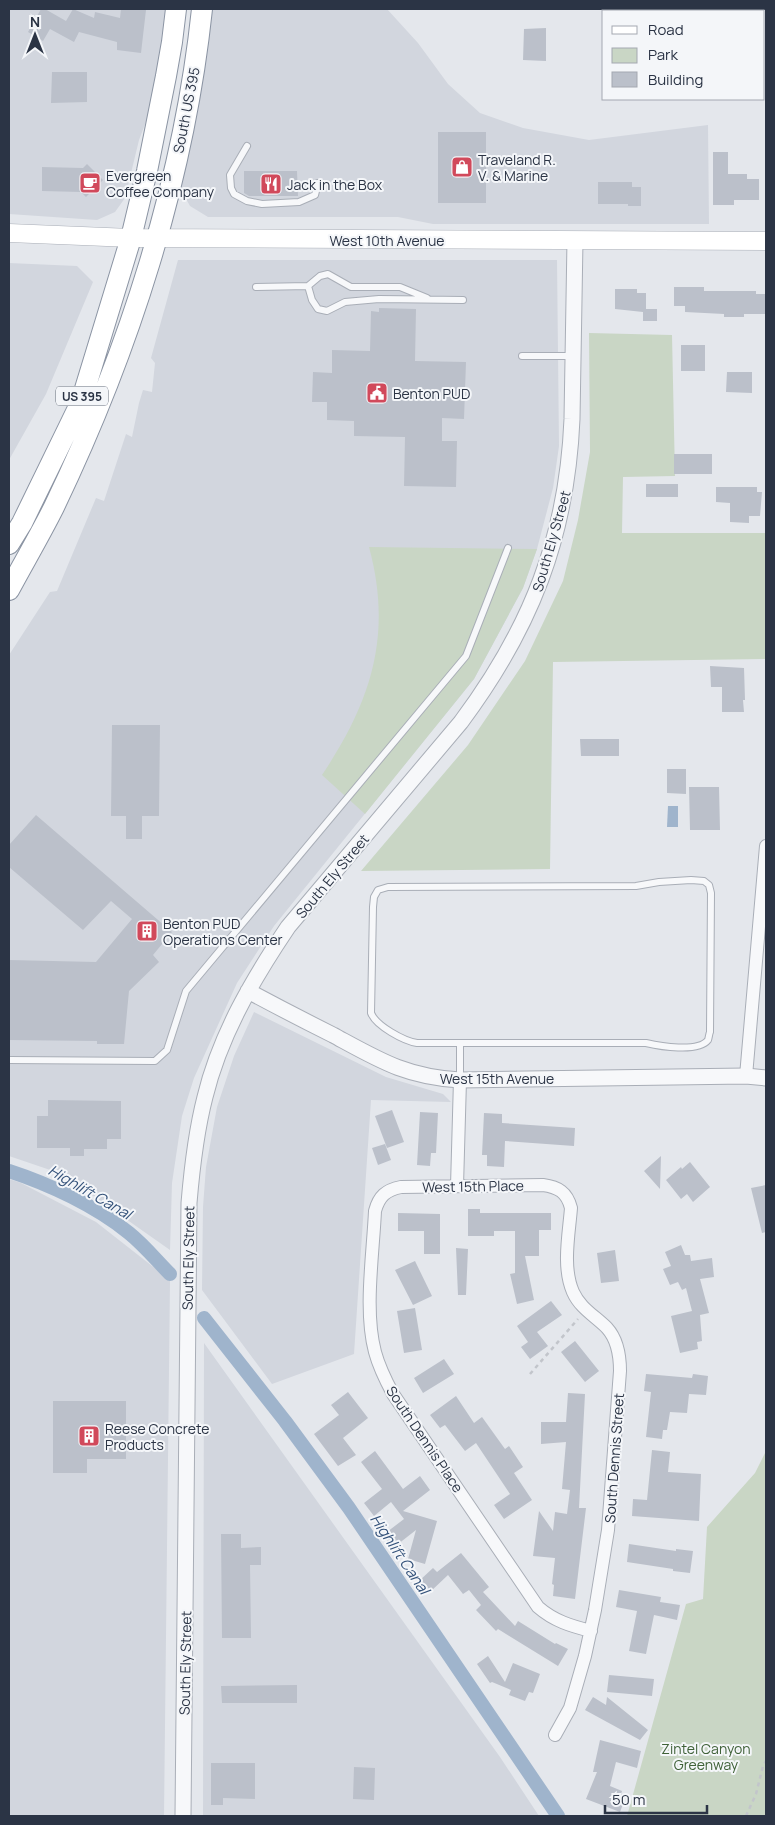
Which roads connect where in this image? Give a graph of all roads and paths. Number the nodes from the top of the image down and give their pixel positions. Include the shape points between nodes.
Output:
1 (176, 9) edge
2 (202, 9) edge
3 (246, 146) dead end
4 (318, 183) dead end
5 (9, 233) edge
6 (131, 238) junction
7 (157, 238) junction
8 (576, 240) junction
9 (766, 242) edge
10 (308, 286) junction
11 (256, 288) dead end
12 (430, 300) junction
13 (463, 300) dead end
14 (522, 356) dead end
15 (574, 356) junction
16 (9, 544) edge
17 (508, 548) dead end
18 (9, 590) edge
19 (766, 846) edge
20 (248, 990) junction
21 (460, 1044) junction
22 (9, 1060) edge
23 (746, 1076) junction
24 (766, 1078) edge
25 (460, 1080) junction
26 (457, 1186) junction
27 (564, 1193) joint
28 (382, 1195) joint
29 (586, 1310) junction
30 (530, 1374) dead end
31 (591, 1631) junction
32 (555, 1735) dead end
33 (766, 1761) edge
34 (183, 1816) edge
35 (746, 1816) edge

1 - 6 highway, South US 395 / US 395 via 166,76
2 - 7 highway, South US 395 / US 395 via 193,80
3 - 4 lane via 230,175 234,194 262,204 299,202 315,195
5 - 6 main road, West 10th Avenue
6 - 7 main road, West 10th Avenue
6 - 16 highway, US 395 via 81,402
7 - 8 main road, West 10th Avenue
7 - 18 highway, US 395 via 108,386 54,508
8 - 9 main road, West 10th Avenue
8 - 15 street, South Ely Street
10 - 11 lane
10 - 12 lane via 328,274 351,287 400,287
10 - 12 lane via 318,309 327,311 345,302
12 - 13 lane
14 - 15 lane
15 - 20 street, South Ely Street via 571,446 560,520 545,573 528,616 507,655 462,722 288,927
17 - 22 lane via 466,656 186,991 167,1050 154,1060
19 - 23 street
20 - 25 street, West 15th Avenue via 392,1067 421,1076
20 - 34 street, South Ely Street via 228,1030 205,1096 190,1184
21 - 21 lane via 646,1042 671,1048 699,1046 708,1040 710,1032 709,885 704,881 691,880 636,886 388,887 378,890 373,907 371,1013 374,1020 407,1042
21 - 25 lane
23 - 24 street, West 15th Avenue
23 - 25 street, West 15th Avenue
25 - 26 street
26 - 27 street, West 15th Place via 543,1185 553,1186
26 - 28 street, West 15th Place via 401,1187
27 - 29 street, South Dennis Street via 571,1208 569,1280
28 - 31 street, South Dennis Place via 375,1211 370,1303 375,1351 385,1379 538,1607 560,1622
29 - 30 path
29 - 31 street, South Dennis Street via 614,1339 620,1361 608,1530
31 - 32 street, South Dennis Street via 570,1708
33 - 35 path

